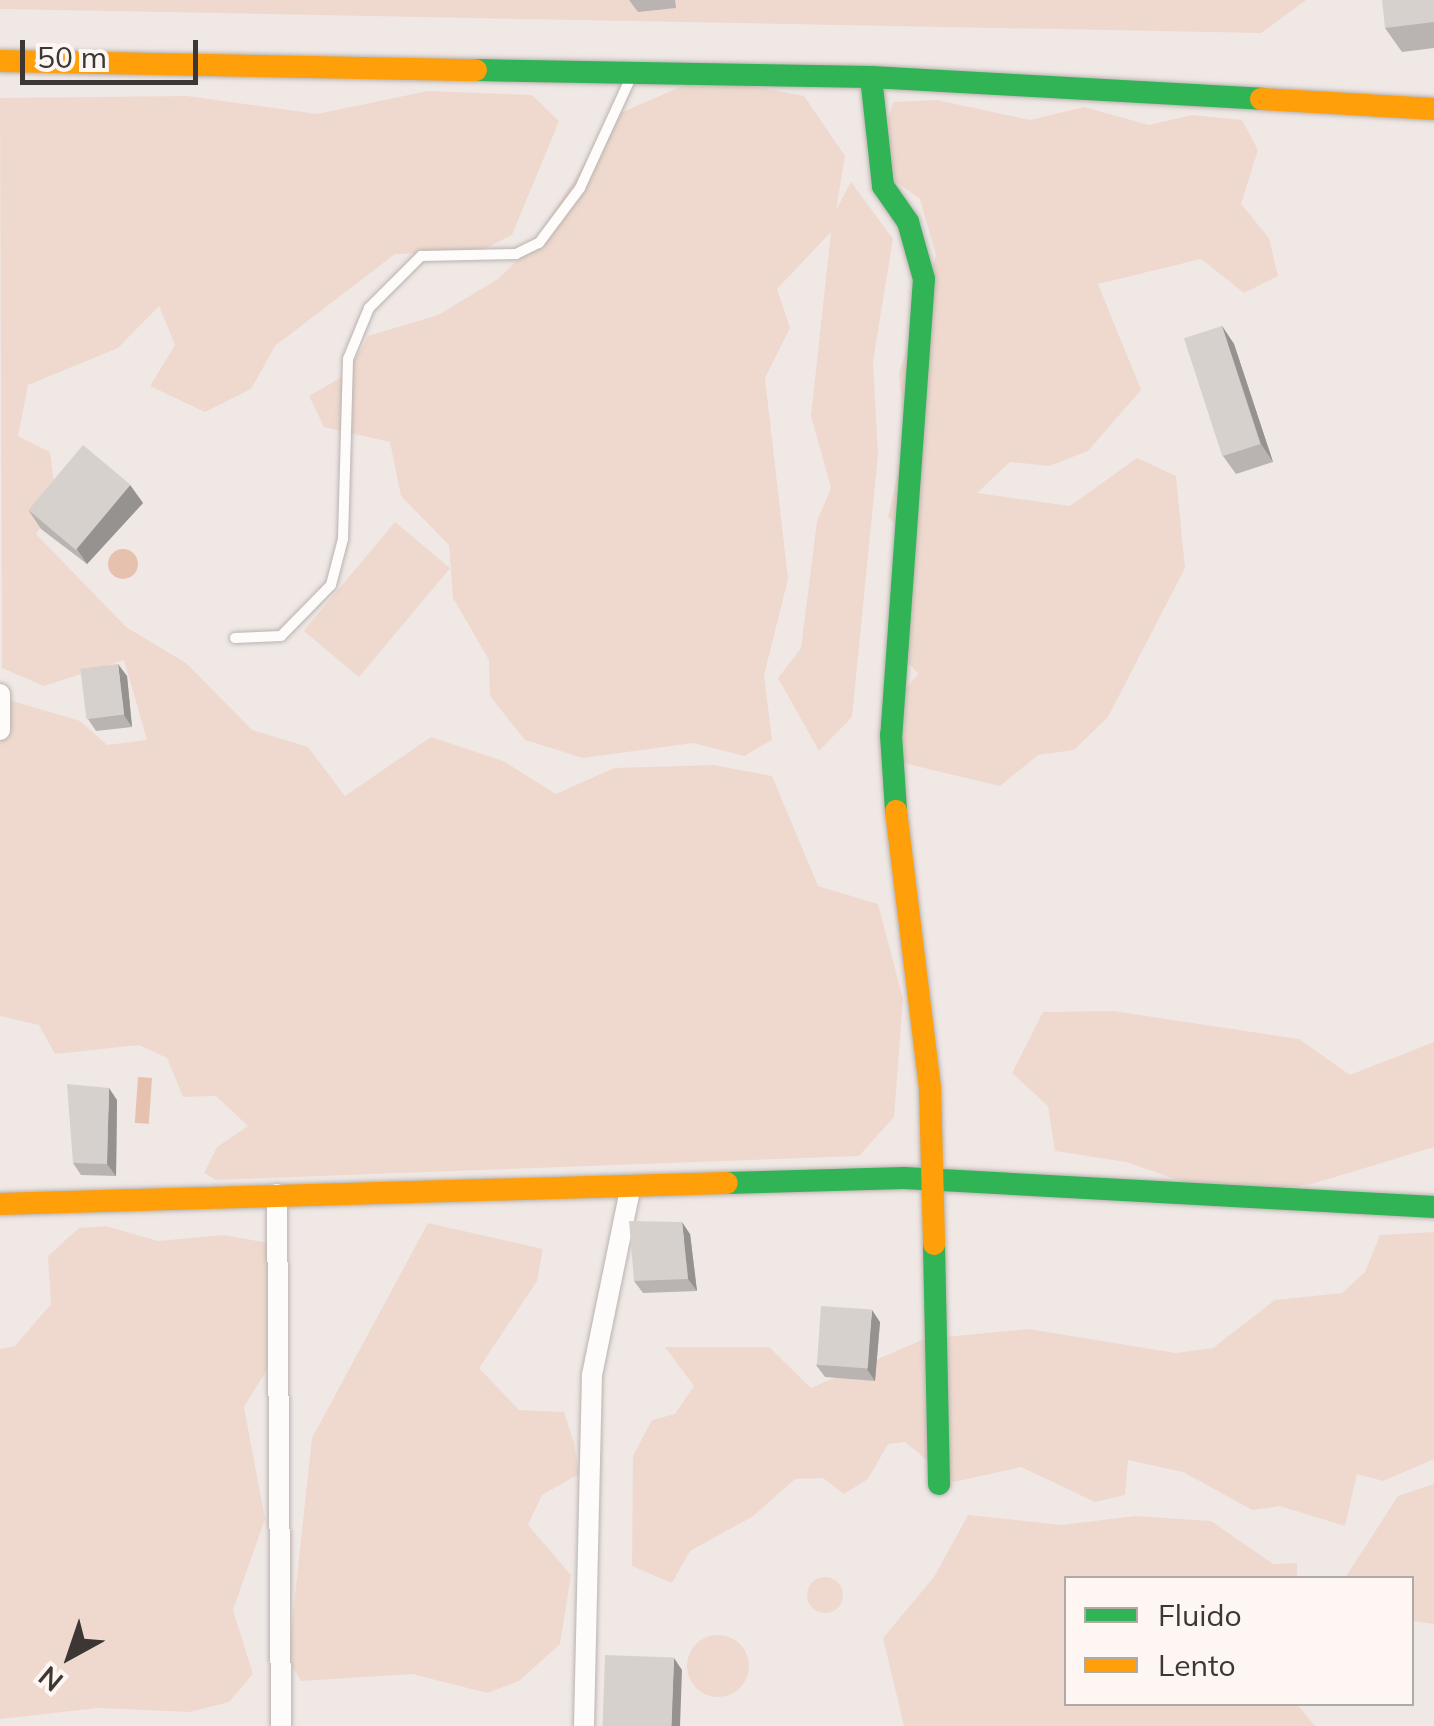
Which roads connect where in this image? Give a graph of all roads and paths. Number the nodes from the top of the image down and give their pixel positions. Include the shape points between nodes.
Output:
1 (0, 61) edge
2 (632, 76) junction
3 (870, 77) junction
4 (1434, 108) edge
5 (236, 638) dead end
6 (0, 694) edge
7 (0, 730) edge
8 (932, 1180) junction
9 (632, 1186) junction
10 (277, 1194) junction
11 (0, 1204) edge
12 (1434, 1207) edge
13 (939, 1484) dead end
14 (281, 1726) edge
15 (584, 1726) edge

1 - 2 street
2 - 3 street
2 - 5 lane via 580,188 539,243 516,254 420,256 369,308 348,359 348,474 331,585 281,636
3 - 4 street
3 - 8 street via 883,186 908,222 924,279 891,735
6 - 7 street
8 - 9 street
8 - 12 street
8 - 13 street
9 - 10 street
9 - 15 street via 592,1375
10 - 11 street
10 - 14 street

